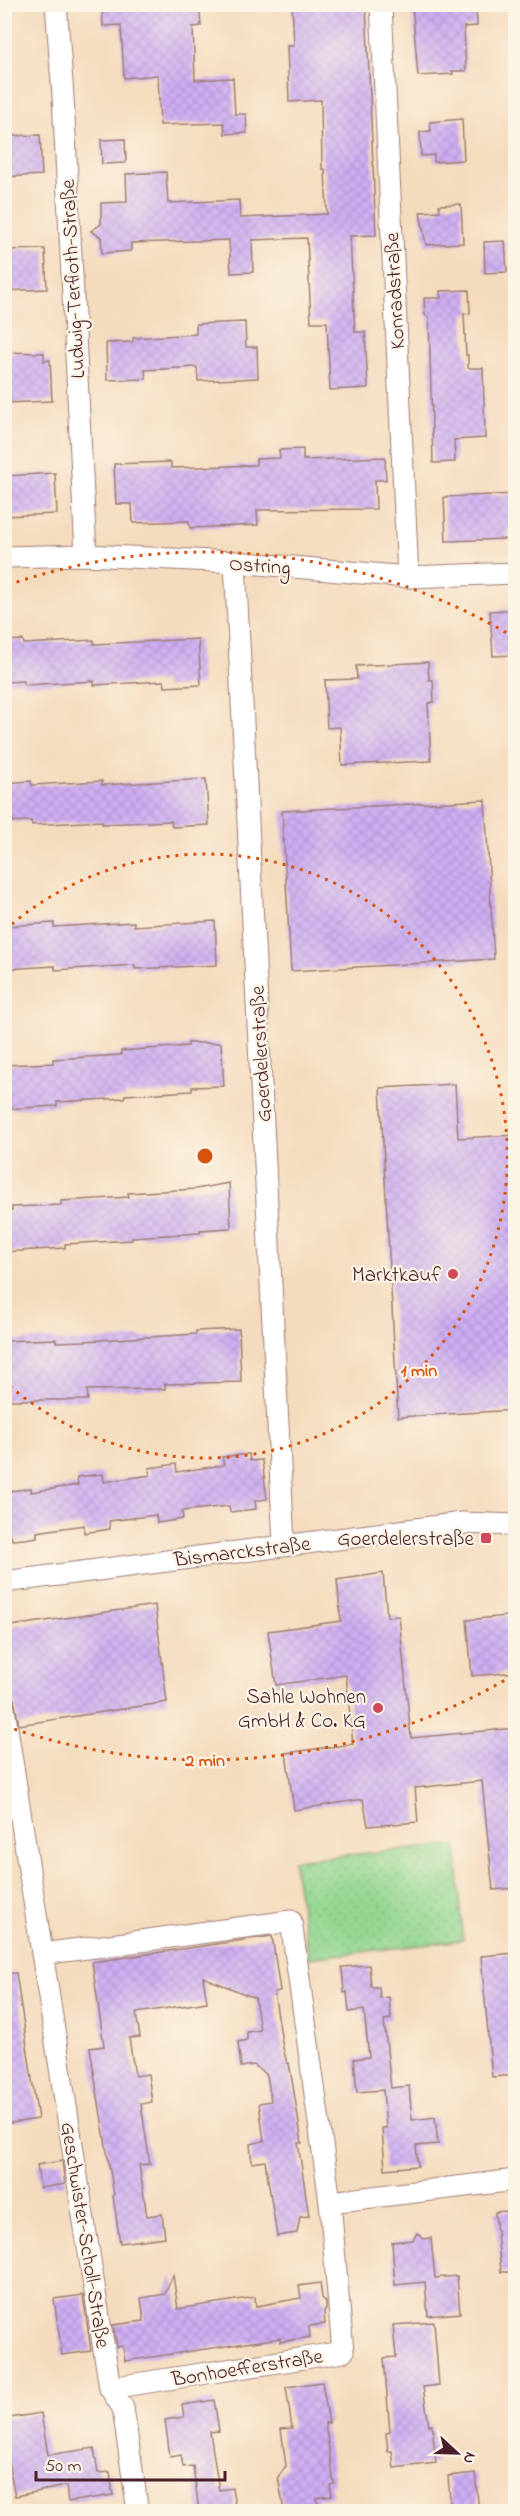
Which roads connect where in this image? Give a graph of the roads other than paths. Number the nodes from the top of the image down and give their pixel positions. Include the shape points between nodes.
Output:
1 (381, 4) edge
2 (53, 7) edge
3 (86, 555) junction
4 (4, 557) edge
5 (235, 562) junction
6 (516, 573) edge
7 (408, 577) junction
8 (516, 1525) edge
9 (284, 1545) junction
10 (4, 1581) edge
11 (4, 1709) edge
12 (42, 1954) junction
13 (516, 2181) edge
14 (330, 2202) junction
15 (110, 2388) junction
16 (138, 2511) edge

1 - 7 street, Konradstraße
2 - 3 street, Ludwig-Terfloth-Straße via 63,96
3 - 4 street, Ostring
3 - 5 street, Ostring
5 - 7 street, Ostring
5 - 9 street, Goerdelerstraße
6 - 7 street, Ostring
8 - 9 street, Bismarckstraße via 462,1523
9 - 10 street, Bismarckstraße
11 - 12 street, Geschwister-Scholl-Straße
12 - 14 street, Bonhoefferstraße via 291,1921
12 - 15 street, Geschwister-Scholl-Straße
13 - 14 street
14 - 15 street, Bonhoefferstraße via 343,2352
15 - 16 street, Geschwister-Scholl-Straße via 123,2408

